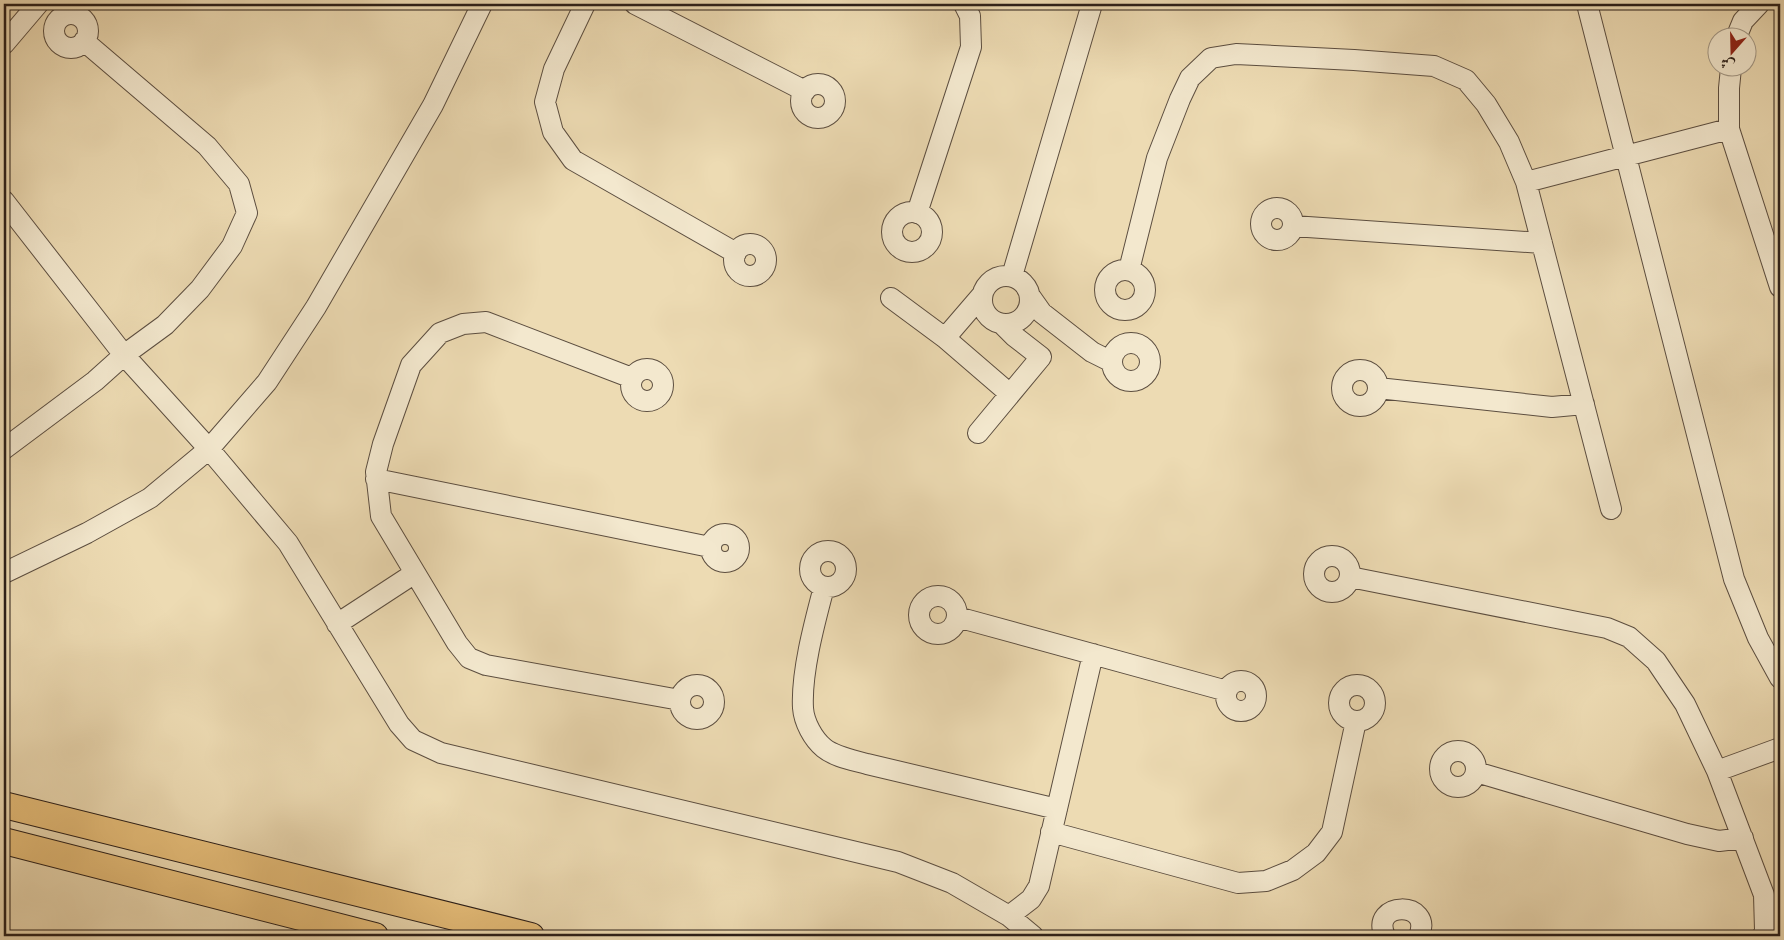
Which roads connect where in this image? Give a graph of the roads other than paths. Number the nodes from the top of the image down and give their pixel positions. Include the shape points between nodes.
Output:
1 (38, 4) edge
2 (482, 4) edge
3 (635, 4) edge
4 (964, 4) edge
5 (1092, 4) edge
6 (1587, 4) edge
7 (1759, 4) edge
8 (578, 6) edge
9 (1740, 28) edge
10 (84, 41) dead end
11 (4, 44) edge
12 (1730, 78) edge
13 (805, 91) dead end
14 (1730, 129) junction
15 (1626, 156) junction
16 (1526, 182) junction
17 (4, 201) edge
18 (918, 213) dead end
19 (1293, 226) dead end
20 (1542, 243) junction
21 (736, 253) dead end
22 (1129, 270) dead end
23 (1012, 276) junction
24 (1780, 287) edge
25 (891, 298) dead end
26 (978, 306) junction
27 (1022, 316) junction
28 (944, 338) junction
29 (124, 354) junction
30 (1112, 362) dead end
31 (632, 378) dead end
32 (1378, 388) dead end
33 (1010, 394) junction
34 (1584, 404) junction
35 (978, 433) dead end
36 (4, 449) edge
37 (209, 449) junction
38 (376, 479) junction
39 (1611, 509) dead end
40 (710, 547) dead end
41 (415, 573) junction
42 (4, 574) edge
43 (1350, 577) dead end
44 (824, 586) dead end
45 (957, 617) dead end
46 (337, 624) junction
47 (1093, 654) junction
48 (1780, 678) edge
49 (1227, 691) dead end
50 (680, 700) dead end
51 (1356, 722) dead end
52 (1780, 748) edge
53 (1717, 771) junction
54 (1476, 772) dead end
55 (4, 805) edge
56 (1057, 809) junction
57 (1051, 832) junction
58 (1743, 838) junction
59 (4, 841) edge
60 (1009, 916) junction
61 (1426, 935) edge
62 (375, 936) edge
63 (531, 936) edge
64 (1033, 936) edge
65 (1386, 936) edge
66 (1763, 936) edge

1 - 11 street
2 - 37 street via 433,105 316,307 267,382
3 - 13 street
4 - 18 street via 970,16 971,47
5 - 23 street
6 - 15 street
7 - 9 street
8 - 21 street via 545,102 552,132 573,160
10 - 29 street via 206,146 239,184 247,213 232,246 200,289 165,324
12 - 14 street
14 - 15 street
14 - 24 street
15 - 16 street
15 - 48 street via 1734,579 1758,638
16 - 20 street
16 - 22 street via 1509,142 1486,104 1466,80 1434,66 1236,54 1211,58 1190,78 1157,158
17 - 29 street
19 - 20 street
20 - 34 street
23 - 26 street via 996,277 985,287
23 - 27 street via 1025,285
25 - 28 street
26 - 27 street via 988,317
26 - 28 street
27 - 30 street
27 - 33 street via 1041,357
28 - 33 street
29 - 36 street via 95,382
29 - 37 street
31 - 38 street via 486,322 463,324 440,333 411,365 383,444
32 - 34 street via 1552,407
33 - 35 street
34 - 39 street
37 - 42 street via 150,498
37 - 46 street via 288,543
38 - 40 street
38 - 41 street via 381,516
41 - 46 street
41 - 50 street via 469,658 486,665
43 - 53 street via 1607,628 1629,637 1656,662 1685,704
44 - 56 street via 804,681 803,709 810,732 824,748 867,764
45 - 47 street
46 - 60 street via 399,724 413,740 441,752 898,862 952,883
47 - 49 street
47 - 56 street
51 - 57 street via 1332,832 1316,853 1293,870 1266,881 1238,883
52 - 53 street
53 - 58 street
54 - 58 street via 1687,834 1719,841
55 - 63 main road
56 - 57 street
57 - 60 street via 1038,886 1031,900
58 - 66 street via 1764,895
59 - 62 main road
60 - 64 street
61 - 65 street via 1416,914 1404,908 1387,916 1383,928

